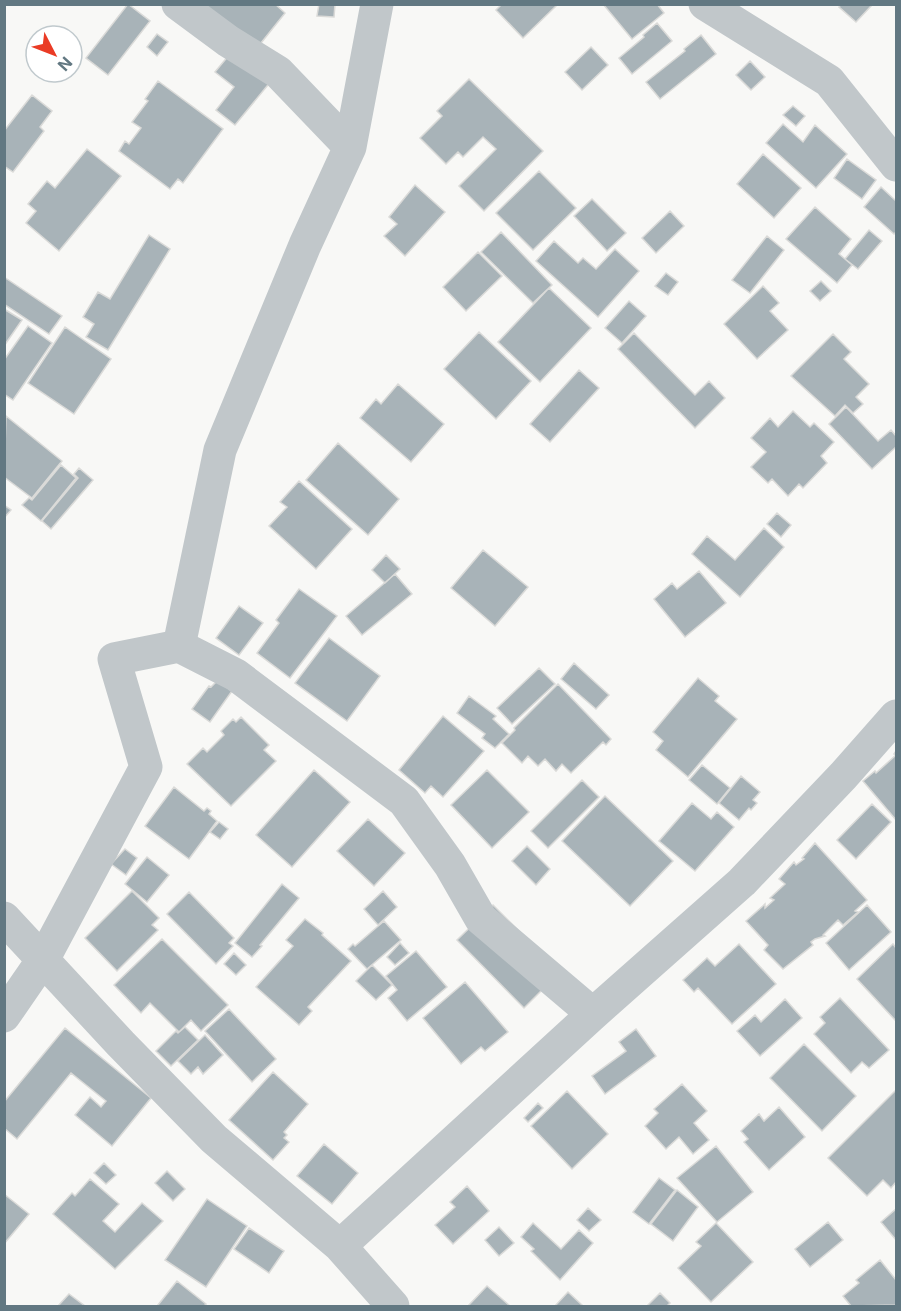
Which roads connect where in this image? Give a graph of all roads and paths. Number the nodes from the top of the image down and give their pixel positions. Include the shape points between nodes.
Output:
1 (178, 4) edge
2 (377, 4) edge
3 (705, 4) edge
4 (350, 147) junction
5 (897, 165) edge
6 (178, 646) junction
7 (897, 716) edge
8 (4, 918) edge
9 (44, 958) junction
10 (593, 1014) junction
11 (4, 1016) edge
12 (340, 1245) junction
13 (393, 1306) edge

1 - 4 street via 278,72
2 - 4 street
3 - 5 street via 829,81
4 - 6 street via 219,450
6 - 9 street via 114,658 146,767
6 - 10 street via 236,675 404,801 450,865 481,919
7 - 10 street via 742,882
8 - 9 street
9 - 11 street
9 - 12 street via 214,1139
10 - 12 street
12 - 13 street

